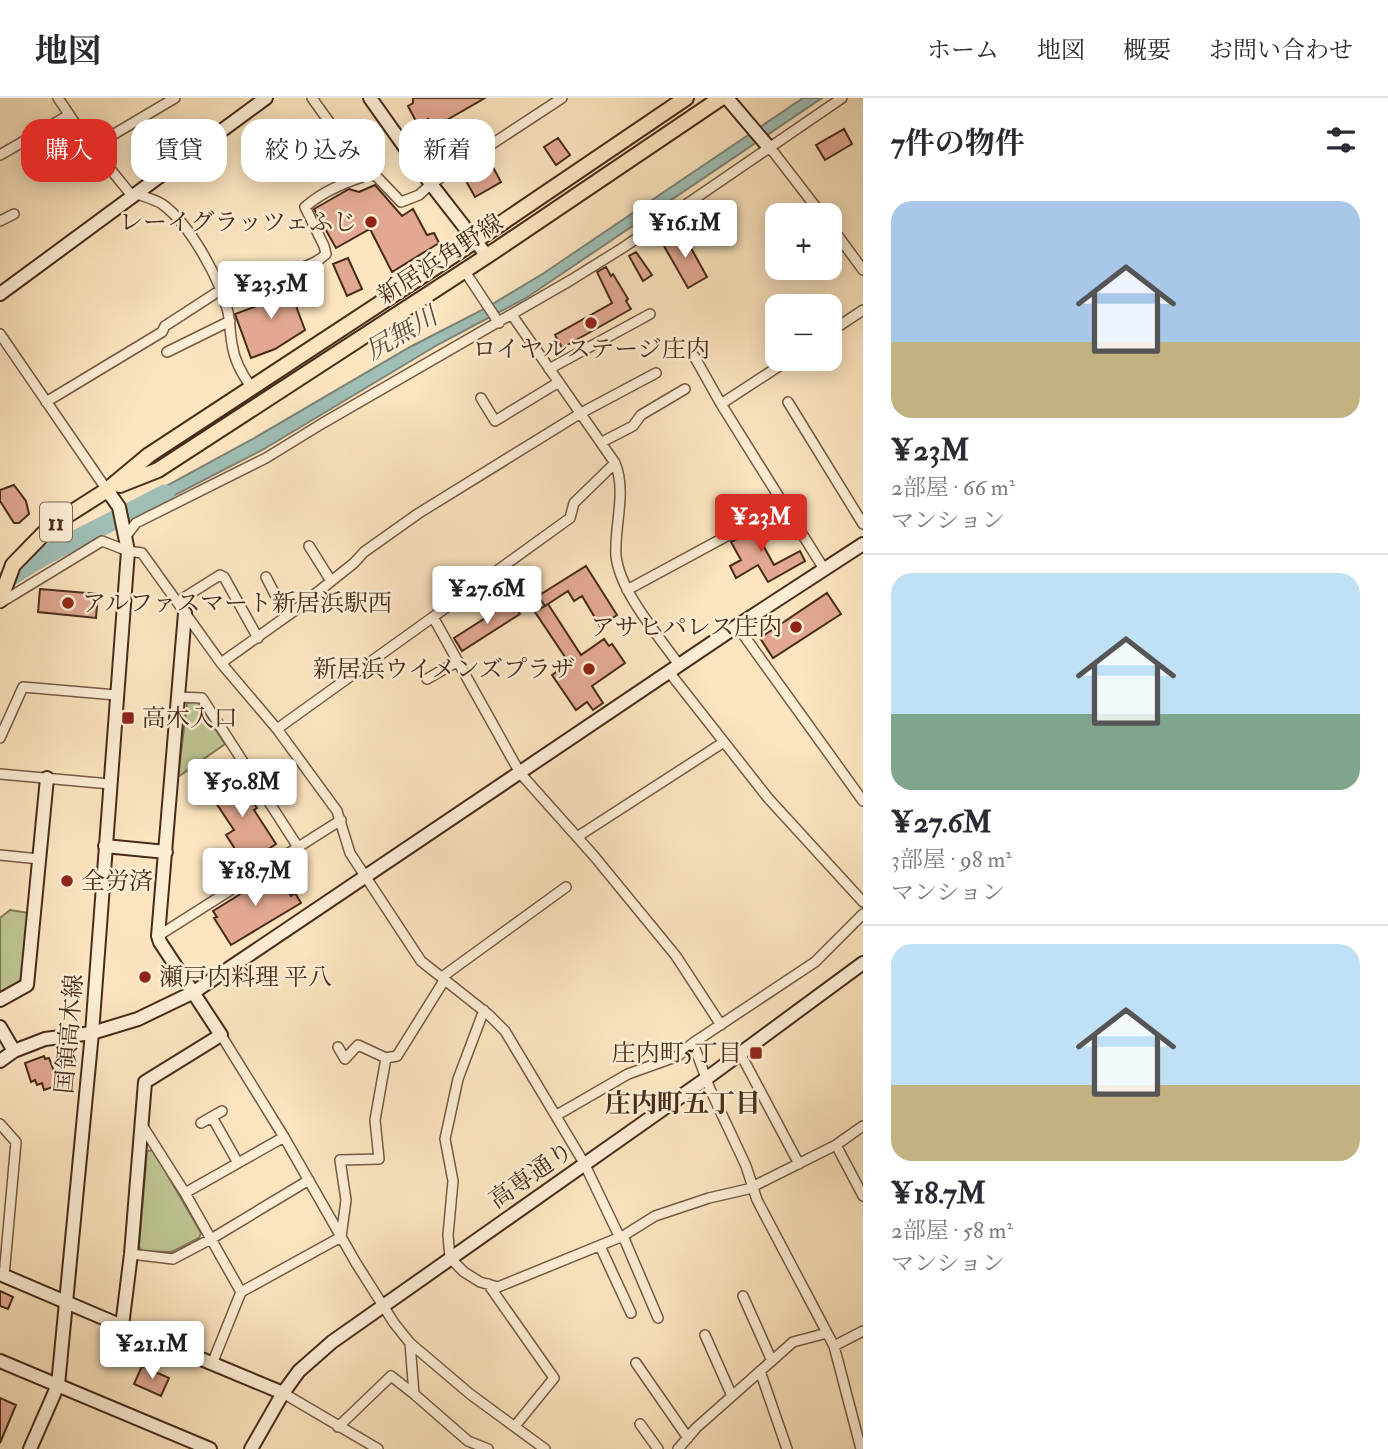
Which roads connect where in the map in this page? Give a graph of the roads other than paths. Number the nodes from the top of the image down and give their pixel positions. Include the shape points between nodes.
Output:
1 (58, 98) edge
2 (175, 98) edge
3 (266, 98) edge
4 (312, 98) edge
5 (370, 98) edge
6 (562, 98) edge
7 (686, 98) edge
8 (721, 98) edge
9 (727, 98) edge
10 (842, 98) edge
11 (69, 115) junction
12 (72, 119) edge
13 (327, 119) edge
14 (117, 132) edge
15 (769, 145) junction
16 (0, 155) edge
17 (117, 173) edge
18 (348, 182) edge
19 (382, 182) edge
20 (431, 184) junction
21 (135, 195) junction
22 (813, 203) edge
23 (14, 214) dead end
24 (0, 221) edge
25 (475, 241) junction
26 (842, 241) edge
27 (487, 256) junction
28 (863, 270) edge
29 (464, 271) junction
30 (220, 291) junction
31 (0, 294) edge
32 (863, 310) edge
33 (650, 314) dead end
34 (512, 315) junction
35 (230, 321) junction
36 (497, 321) junction
37 (842, 324) edge
38 (2, 341) edge
39 (167, 352) dead end
40 (694, 356) dead end
41 (549, 369) junction
42 (772, 371) edge
43 (656, 373) dead end
44 (559, 382) junction
45 (252, 388) junction
46 (685, 389) dead end
47 (481, 398) dead end
48 (46, 402) junction
49 (788, 402) dead end
50 (721, 404) junction
51 (581, 413) junction
52 (602, 442) junction
53 (615, 463) junction
54 (107, 490) junction
55 (784, 505) junction
56 (863, 524) edge
57 (126, 536) junction
58 (863, 544) edge
59 (309, 546) dead end
60 (128, 551) junction
61 (824, 569) junction
62 (266, 576) dead end
63 (331, 580) junction
64 (627, 590) junction
65 (0, 600) edge
66 (177, 602) junction
67 (185, 613) junction
68 (286, 616) junction
69 (433, 617) junction
70 (737, 626) junction
71 (258, 638) junction
72 (458, 662) junction
73 (220, 663) junction
74 (674, 668) junction
75 (427, 679) dead end
76 (116, 695) junction
77 (177, 697) junction
78 (278, 729) junction
79 (0, 738) edge
80 (724, 742) junction
81 (520, 773) junction
82 (0, 774) edge
83 (47, 778) junction
84 (110, 784) junction
85 (863, 801) edge
86 (341, 820) junction
87 (577, 837) junction
88 (105, 846) junction
89 (298, 847) junction
90 (166, 852) junction
91 (0, 855) edge
92 (39, 859) junction
93 (366, 877) junction
94 (566, 887) dead end
95 (863, 902) edge
96 (863, 915) edge
97 (158, 936) junction
98 (863, 962) edge
99 (443, 978) junction
100 (194, 992) junction
101 (0, 1000) edge
102 (484, 1010) junction
103 (721, 1025) junction
104 (0, 1027) edge
105 (92, 1033) junction
106 (222, 1035) junction
107 (693, 1043) junction
108 (338, 1047) dead end
109 (13, 1051) junction
110 (740, 1053) junction
111 (386, 1058) junction
112 (0, 1061) edge
113 (706, 1078) junction
114 (222, 1111) dead end
115 (557, 1115) junction
116 (212, 1117) junction
117 (201, 1123) dead end
118 (0, 1124) edge
119 (141, 1125) junction
120 (863, 1126) edge
121 (284, 1137) junction
122 (836, 1145) junction
123 (238, 1163) junction
124 (584, 1163) junction
125 (799, 1164) junction
126 (309, 1180) junction
127 (752, 1186) junction
128 (185, 1193) junction
129 (0, 1194) edge
130 (863, 1196) edge
131 (10, 1201) junction
132 (341, 1237) junction
133 (622, 1237) junction
134 (211, 1239) junction
135 (600, 1246) junction
136 (131, 1254) junction
137 (450, 1258) junction
138 (2, 1275) edge
139 (488, 1284) junction
140 (241, 1292) junction
141 (743, 1296) dead end
142 (65, 1301) junction
143 (383, 1306) junction
144 (631, 1313) dead end
145 (658, 1318) dead end
146 (122, 1326) junction
147 (863, 1331) edge
148 (827, 1333) junction
149 (705, 1335) dead end
150 (410, 1343) junction
151 (834, 1346) junction
152 (0, 1361) edge
153 (772, 1361) junction
154 (636, 1363) dead end
155 (212, 1364) junction
156 (760, 1371) junction
157 (58, 1385) junction
158 (283, 1393) junction
159 (414, 1394) junction
160 (732, 1396) junction
161 (640, 1424) dead end
162 (515, 1426) junction
163 (338, 1427) junction
164 (688, 1438) junction
165 (471, 1445) edge
166 (30, 1449) edge
167 (210, 1449) edge
168 (251, 1449) edge
169 (378, 1449) edge
170 (488, 1449) edge
171 (545, 1449) edge
172 (658, 1449) edge
173 (678, 1449) edge
174 (787, 1449) edge
175 (861, 1449) edge

1 - 11 street
2 - 14 street
3 - 21 street
4 - 13 street
5 - 20 street
6 - 20 street
7 - 25 main road, 新居浜角野線 / 11
8 - 27 main road, 新居浜角野線 / 11
9 - 15 street
10 - 15 street
11 - 12 street
11 - 16 street
15 - 22 street
15 - 34 street via 624,247
17 - 21 street
18 - 30 street via 305,208 324,246 326,254 320,261 272,271 256,267
19 - 20 street via 401,202
20 - 25 street
21 - 30 street via 158,201 179,221
21 - 31 street
23 - 24 street
25 - 27 street
25 - 45 main road, 新居浜角野線 / 11
26 - 28 street
27 - 29 main road, 新居浜角野線 / 11
29 - 36 street
29 - 54 main road, 新居浜角野線 / 11 via 158,470
30 - 35 street
30 - 48 street
32 - 37 street
33 - 41 street
34 - 36 street
34 - 41 street
35 - 39 street
35 - 45 street via 232,345
36 - 57 street via 266,458 136,523
38 - 48 street
40 - 50 street
41 - 44 street
42 - 50 street
43 - 51 street
44 - 47 street via 495,421
44 - 51 street
45 - 54 main road, 新居浜角野線 / 11 via 149,454
46 - 52 street
48 - 54 street
49 - 56 street
50 - 55 street
51 - 52 street
51 - 63 street via 419,513
52 - 53 street
53 - 64 street via 620,483 616,555
53 - 69 street via 574,503 570,518
54 - 57 street, 国領高木線 via 119,507
54 - 65 main road, 新居浜角野線 / 11 via 52,525 13,565
55 - 61 street
55 - 64 street
57 - 60 street, 国領高木線
58 - 61 street
59 - 63 street
60 - 65 street via 102,541
60 - 66 street via 142,553
60 - 76 street, 国領高木線
61 - 70 street
62 - 68 street
63 - 68 street
64 - 74 street
66 - 67 street
66 - 71 street via 220,575
67 - 73 street
67 - 77 street
68 - 71 street
69 - 72 street
69 - 78 street
70 - 74 street
70 - 85 street
71 - 73 street
72 - 75 street
72 - 81 street
73 - 78 street
74 - 80 street
74 - 81 street
76 - 79 street via 23,687
76 - 84 street, 国領高木線
77 - 89 street via 202,698
77 - 90 street
78 - 86 street
80 - 87 street
80 - 95 street via 768,798
81 - 87 street
81 - 93 street
82 - 83 street
83 - 84 street
83 - 92 street
84 - 88 street, 国領高木線
86 - 89 street
86 - 93 street via 350,853
87 - 103 street via 676,956
88 - 90 street
88 - 105 street, 国領高木線
89 - 97 street
90 - 97 street
91 - 92 street
92 - 101 street via 27,985
93 - 99 street via 421,961
93 - 100 street
94 - 99 street
96 - 103 street via 815,962
97 - 100 street
98 - 110 street, 高専通り
99 - 102 street
99 - 111 street via 397,1056
100 - 105 street via 138,1019
100 - 106 street
102 - 115 street via 505,1031
102 - 137 street via 458,1079 445,1139 453,1181
103 - 107 street
104 - 109 street
105 - 109 street via 45,1039
105 - 142 street, 国領高木線
106 - 119 street via 145,1082
106 - 121 street
107 - 113 street
107 - 115 street via 678,1056 628,1074
108 - 111 street via 345,1059 358,1045
109 - 112 street
110 - 113 street, 高専通り
110 - 125 street
111 - 132 street via 375,1121 379,1159 340,1160 346,1200
113 - 124 street, 高専通り
113 - 127 street
114 - 116 street
115 - 124 street
116 - 117 street
116 - 123 street
118 - 131 street via 16,1142
119 - 128 street
119 - 136 street
120 - 122 street
121 - 123 street
121 - 126 street
122 - 125 street
122 - 130 street
123 - 128 street
124 - 133 street
124 - 137 street, 高専通り
125 - 127 street
126 - 132 street
126 - 134 street
127 - 133 street via 655,1216
127 - 148 street
128 - 134 street
129 - 131 street
131 - 138 street
132 - 140 street
132 - 143 street
133 - 135 street
133 - 145 street
134 - 136 street via 173,1259
134 - 140 street
135 - 139 street via 498,1287
135 - 144 street
136 - 146 street
137 - 139 street via 464,1272
137 - 143 street, 高専通り
138 - 142 street
139 - 162 street via 554,1378
140 - 155 street
141 - 153 street
142 - 146 street
142 - 157 street, 国領高木線
143 - 150 street
143 - 158 street, 高専通り via 324,1349
146 - 155 street
147 - 151 street
148 - 151 street
148 - 153 street via 793,1342
149 - 160 street
150 - 159 street
150 - 162 street
151 - 175 street
152 - 157 street
153 - 156 street
154 - 164 street
155 - 158 street
156 - 160 street
156 - 174 street
157 - 166 street, 国領高木線
157 - 167 street
158 - 163 street
158 - 168 street, 高専通り
159 - 163 street via 391,1376
159 - 165 street
160 - 164 street
161 - 172 street
162 - 171 street
163 - 169 street
164 - 173 street
165 - 170 street

